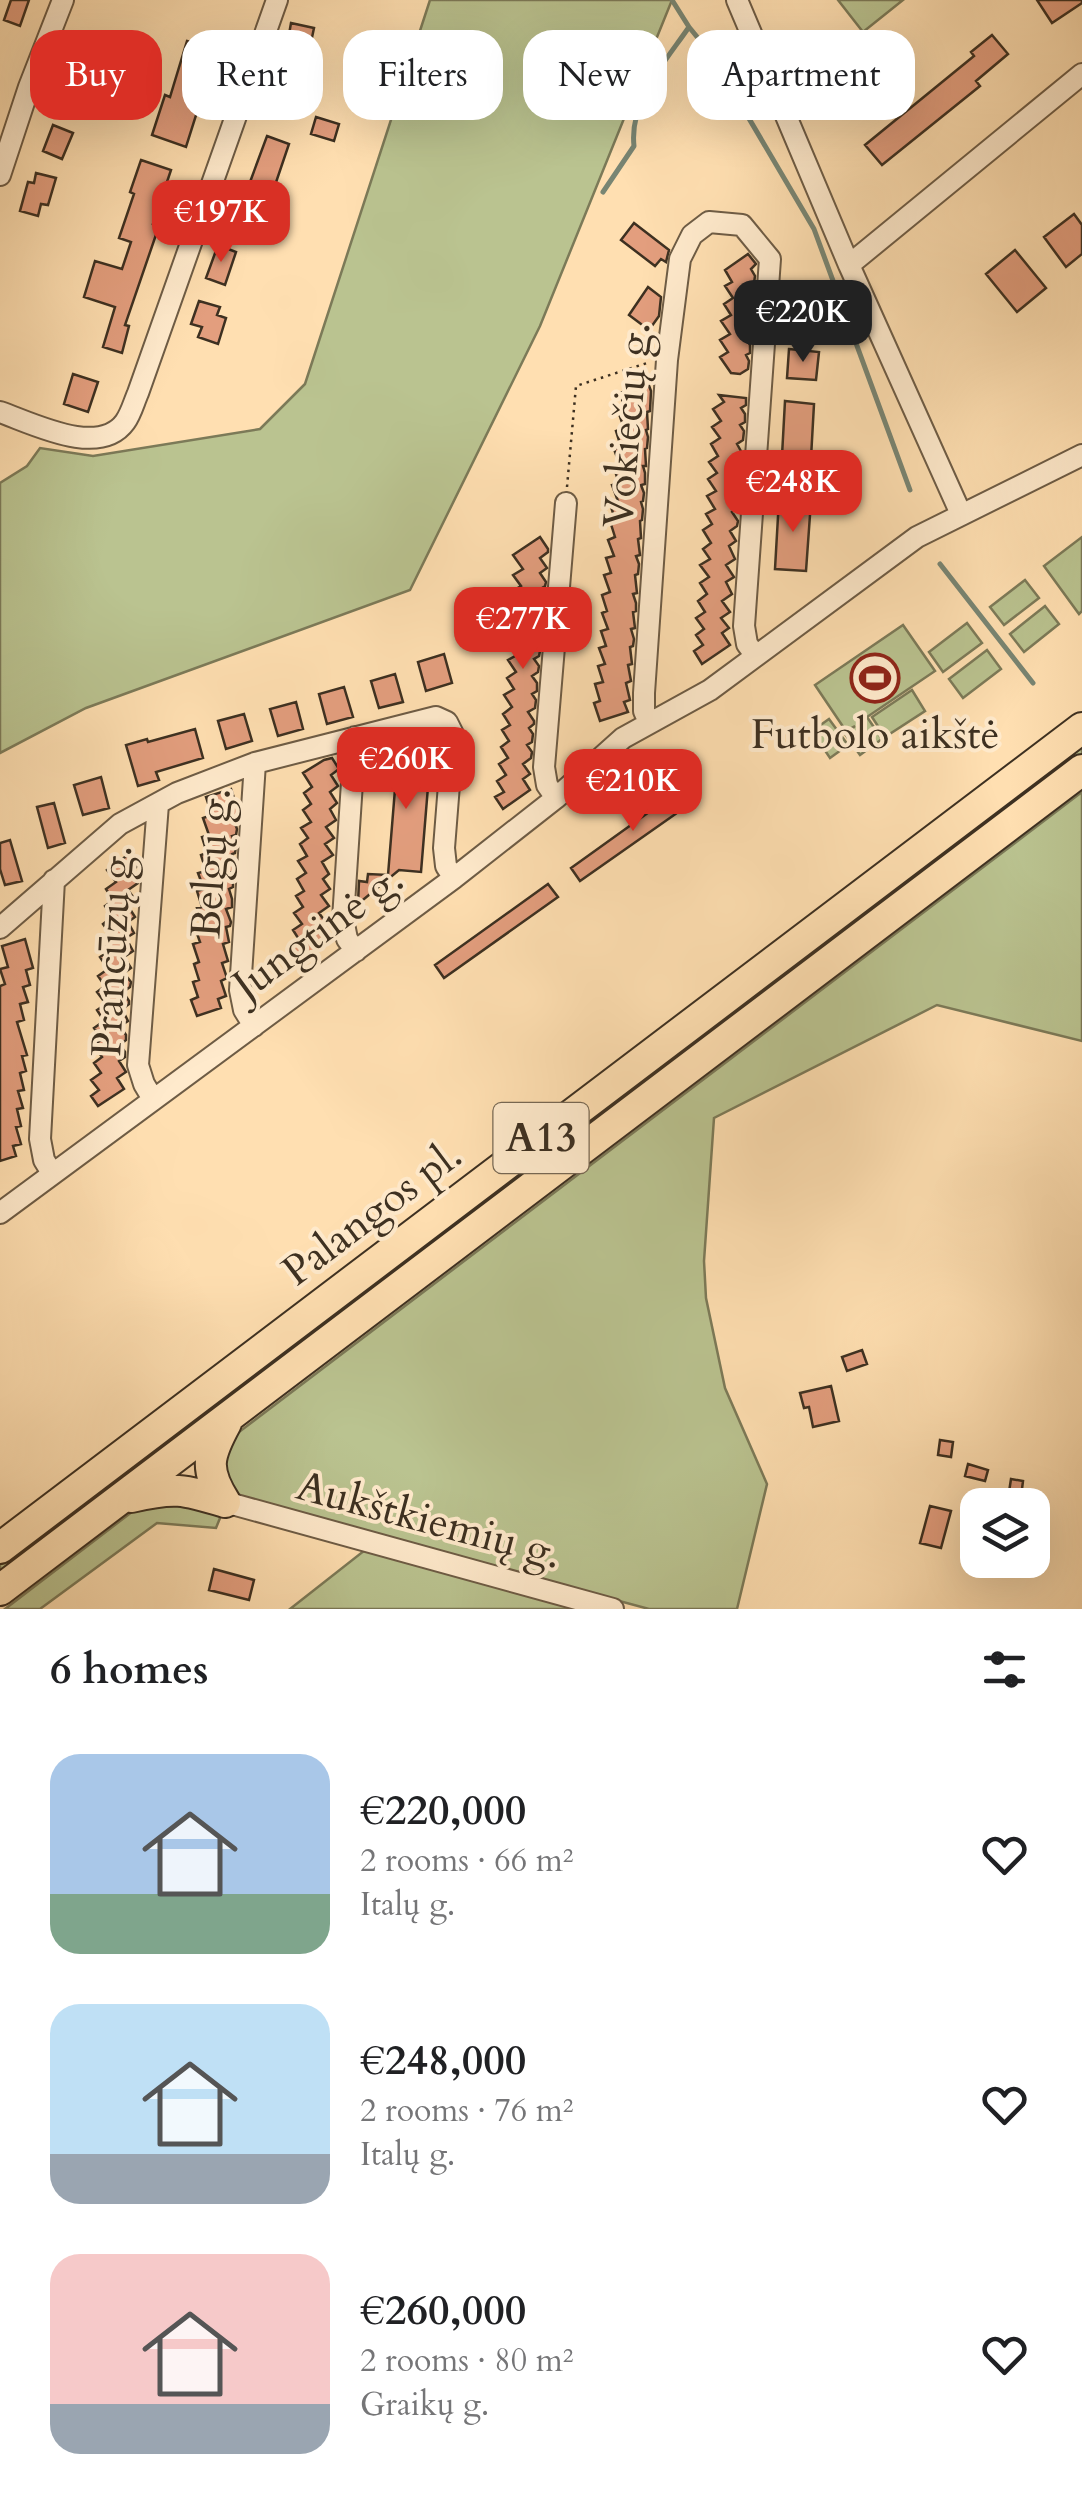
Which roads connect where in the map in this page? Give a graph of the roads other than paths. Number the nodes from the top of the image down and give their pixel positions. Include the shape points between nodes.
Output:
1 (63, 0) edge
2 (277, 0) edge
3 (737, 0) edge
4 (1082, 74) edge
5 (0, 176) edge
6 (849, 265) junction
7 (0, 412) edge
8 (1082, 454) edge
9 (566, 503) road end
10 (960, 514) junction
11 (756, 656) junction
12 (649, 722) junction
13 (1082, 728) edge
14 (356, 737) junction
15 (256, 763) junction
16 (1082, 770) edge
17 (556, 798) junction
18 (158, 804) junction
19 (454, 878) junction
20 (54, 880) junction
21 (0, 928) edge
22 (356, 951) junction
23 (254, 1026) junction
24 (153, 1099) junction
25 (52, 1173) junction
26 (0, 1213) edge
27 (231, 1415) junction
28 (118, 1500) junction
29 (224, 1502) junction
30 (0, 1548) edge
31 (0, 1590) edge
32 (613, 1609) edge

1 - 5 street
2 - 7 street via 126,422 100,438 80,438
3 - 6 street
4 - 6 street
6 - 10 street
8 - 10 street, Jungtinė g.
9 - 17 street via 544,767
10 - 11 street, Jungtinė g. via 917,537
11 - 12 street, Jungtinė g.
11 - 12 street, Vokiečių g. via 744,626 770,259 742,225 709,222 692,235 680,259 668,356 644,694
12 - 17 street, Jungtinė g.
13 - 30 highway, Palangos pl. / A13
14 - 15 street
14 - 19 street via 436,716 447,722 454,734 444,848
14 - 22 street via 343,920
15 - 18 street
15 - 23 street, Belgų g. via 240,990
16 - 27 highway, Palangos pl. / A13
17 - 19 street, Jungtinė g.
18 - 20 street via 120,824
18 - 24 street, Prancūzų g. via 138,1065
19 - 22 street, Jungtinė g.
20 - 21 street
20 - 25 street via 40,1139
22 - 23 street, Jungtinė g.
23 - 24 street, Jungtinė g.
24 - 25 street, Jungtinė g.
25 - 26 street, Jungtinė g.
27 - 28 highway, Palangos pl. / A13
27 - 29 highway via 209,1464
28 - 29 highway via 168,1489
28 - 31 highway, Palangos pl. / A13
29 - 32 street, Aukštkiemių g.

